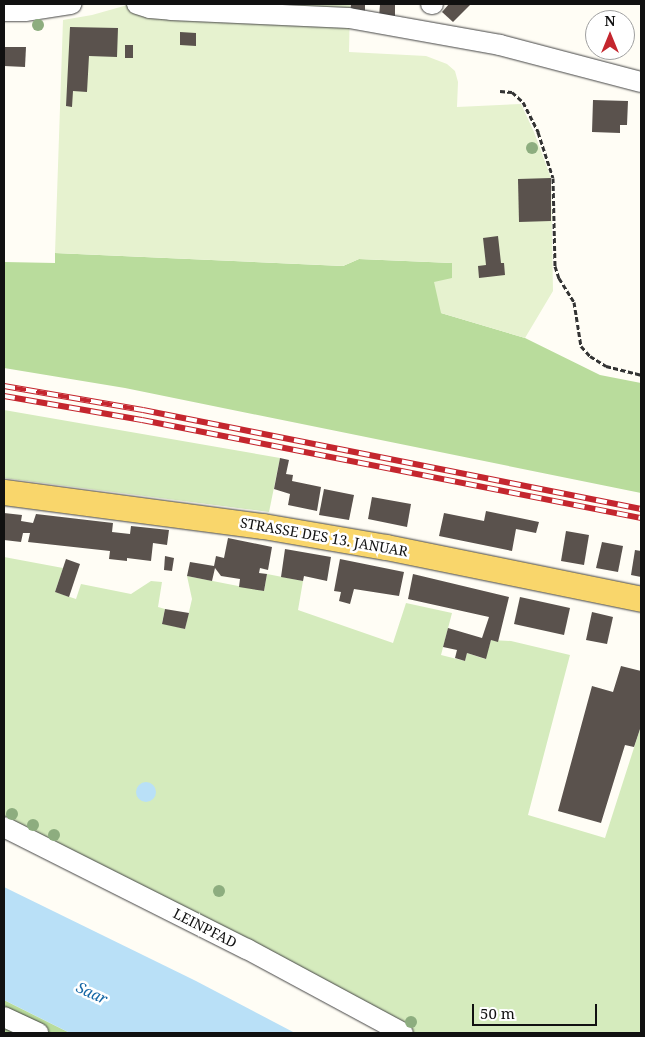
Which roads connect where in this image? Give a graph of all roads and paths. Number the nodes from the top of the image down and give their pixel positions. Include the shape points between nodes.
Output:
1 (72, 4) edge
2 (137, 4) edge
3 (24, 7) edge
4 (4, 12) edge
5 (641, 82) edge
6 (500, 91) dead end
7 (641, 375) edge
8 (4, 492) edge
9 (641, 599) edge
10 (4, 827) edge
11 (4, 1017) edge
12 (39, 1033) edge
13 (403, 1033) edge

1 - 3 street
2 - 5 street via 171,10 358,19 500,45
3 - 4 street
6 - 7 path via 512,92 523,102 538,132 553,178 555,266 574,302 581,346 606,366
8 - 9 main road, STRASSE DES 13. JANUAR via 263,526 386,547
10 - 13 street, LEINPFAD via 247,949
11 - 12 street

